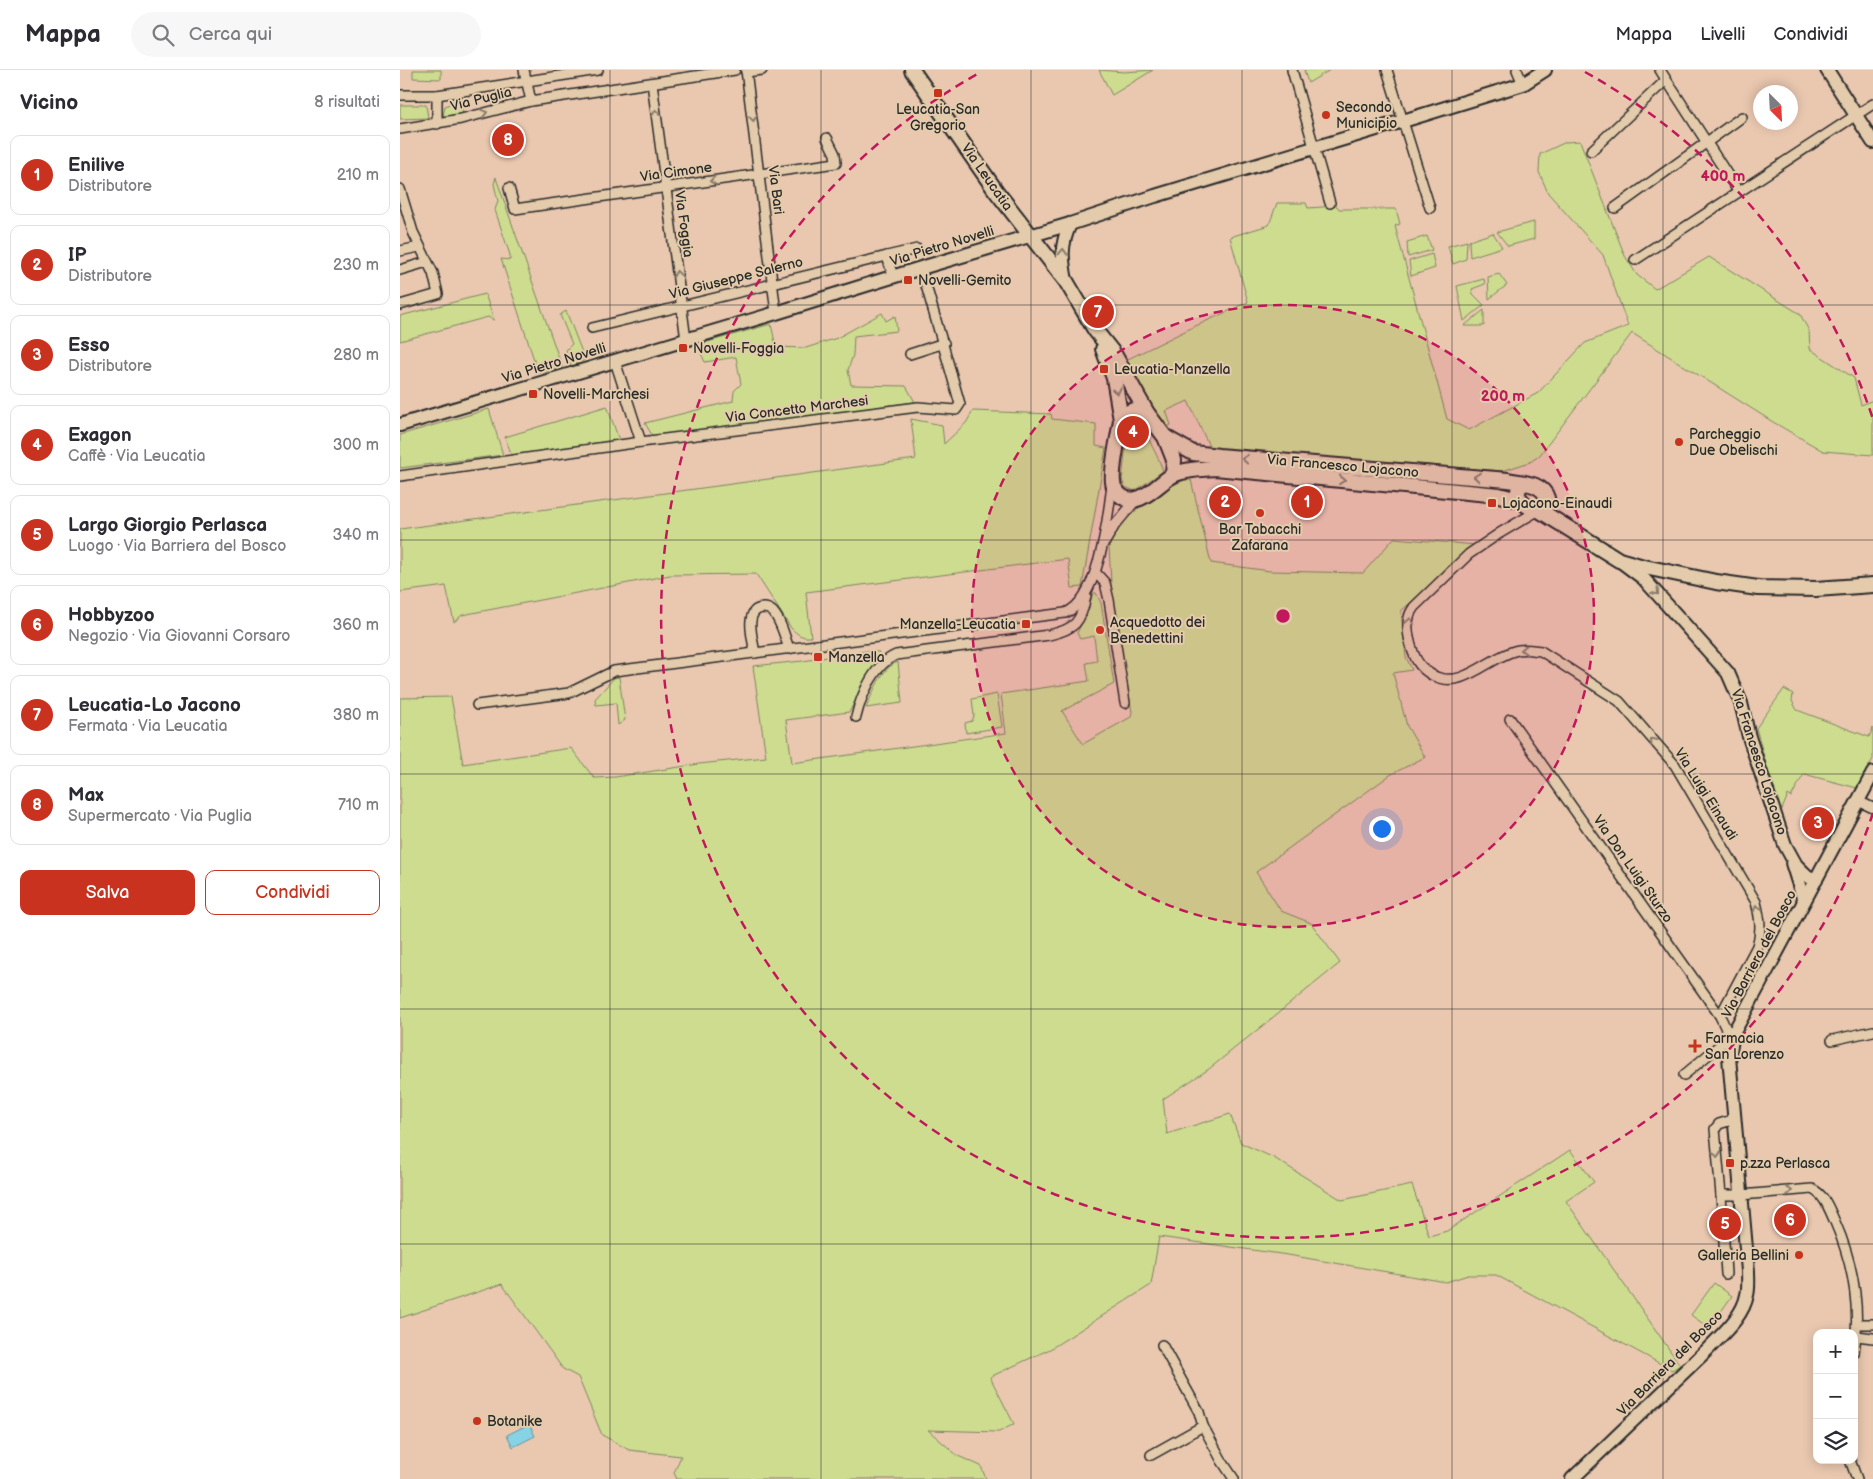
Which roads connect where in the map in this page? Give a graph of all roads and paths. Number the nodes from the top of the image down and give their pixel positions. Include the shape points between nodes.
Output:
1 (524, 70) edge
2 (598, 70) edge
3 (735, 70) edge
4 (762, 70) edge
5 (912, 70) edge
6 (1292, 70) edge
7 (1387, 70) edge
8 (1517, 70) edge
9 (1546, 70) edge
10 (1660, 70) edge
11 (1827, 70) edge
12 (746, 71) edge
13 (527, 80) junction
14 (1666, 80) junction
15 (652, 83) junction
16 (1522, 84) junction
17 (400, 95) edge
18 (437, 96) junction
19 (531, 101) junction
20 (1873, 104) edge
21 (1856, 115) junction
22 (1742, 117) dead end
23 (1403, 121) junction
24 (436, 124) junction
25 (400, 129) edge
26 (827, 138) dead end
27 (1706, 142) junction
28 (1873, 142) edge
29 (1314, 148) junction
30 (1591, 151) dead end
31 (760, 174) junction
32 (509, 188) dead end
33 (665, 188) junction
34 (400, 189) edge
35 (1738, 191) junction
36 (1330, 203) dead end
37 (1430, 208) dead end
38 (1615, 208) dead end
39 (1070, 224) junction
40 (1030, 236) junction
41 (419, 247) junction
42 (917, 248) dead end
43 (400, 251) edge
44 (887, 256) junction
45 (1635, 260) dead end
46 (427, 262) junction
47 (920, 268) junction
48 (400, 270) edge
49 (893, 277) junction
50 (1066, 281) junction
51 (773, 284) junction
52 (400, 305) edge
53 (681, 306) junction
54 (776, 313) junction
55 (592, 328) dead end
56 (1095, 330) junction
57 (686, 340) junction
58 (944, 343) junction
59 (910, 354) dead end
60 (616, 361) junction
61 (1148, 413) junction
62 (1121, 420) junction
63 (400, 425) edge
64 (1165, 436) junction
65 (641, 442) junction
66 (1173, 475) junction
67 (400, 476) edge
68 (1112, 481) junction
69 (1525, 483) junction
70 (1136, 500) junction
71 (1522, 501) junction
72 (1544, 506) junction
73 (1100, 552) junction
74 (1619, 560) junction
75 (1670, 571) junction
76 (1096, 573) junction
77 (1873, 586) edge
78 (1086, 594) junction
79 (1065, 613) junction
80 (1060, 632) junction
81 (789, 649) junction
82 (755, 653) junction
83 (1125, 703) dead end
84 (477, 705) dead end
85 (856, 717) dead end
86 (1510, 719) dead end
87 (1873, 773) edge
88 (1858, 801) junction
89 (1873, 808) edge
90 (1785, 845) junction
91 (1816, 880) junction
92 (1804, 901) junction
93 (1720, 1016) junction
94 (1873, 1031) edge
95 (1733, 1034) junction
96 (1832, 1040) dead end
97 (1684, 1075) dead end
98 (1735, 1119) junction
99 (1721, 1195) junction
100 (1740, 1195) junction
101 (1726, 1274) dead end
102 (1858, 1324) junction
103 (1873, 1324) edge
104 (1858, 1329) edge
105 (1858, 1336) edge
106 (1873, 1338) edge
107 (1162, 1345) dead end
108 (1203, 1426) junction
109 (1151, 1456) dead end
110 (1851, 1464) edge
111 (1234, 1479) edge
112 (1572, 1479) edge
113 (1857, 1479) edge

1 - 13 street
2 - 13 street, Via Puglia
3 - 15 street, Via Puglia
4 - 12 street
5 - 40 main road, Via Leucatia
6 - 29 street
7 - 23 street
8 - 16 street
9 - 16 main road, Via Pietro Novelli
10 - 14 street
11 - 21 main road
12 -> 31 street, Via Bari
13 - 18 street, Via Puglia
13 - 19 street, Via Puglia
14 - 27 street
14 - 30 street
15 - 19 street, Via Puglia
33 -> 15 street, Via Foggia
16 - 23 main road, Via Pietro Novelli
17 - 18 street, Via Puglia
18 - 24 street, Via Puglia
24 -> 19 street, Via Puglia
20 - 21 street
21 - 28 main road
21 - 35 street
22 - 27 street
23 - 29 main road, Via Pietro Novelli
23 - 37 street
24 - 25 street, Via Puglia
26 - 31 street, Via Cimone via 836,163
27 - 35 street
27 - 38 street
29 - 36 street
29 - 39 main road, Via Pietro Novelli
31 -> 33 street, Via Cimone
31 - 51 street, Via Bari
32 - 33 street, Via Cimone via 515,209
53 -> 33 street, Via Foggia
34 - 41 street
35 - 45 street
39 - 40 main road, Via Pietro Novelli
50 -> 39 main road, Via Leucatia via 1062,252
40 - 47 main road, Via Pietro Novelli
40 - 50 main road, Via Leucatia
41 - 43 street
41 - 46 street
42 - 44 street, Via Giuseppe Salerno
44 - 49 street
44 - 51 street, Via Giuseppe Salerno
46 - 48 street
46 - 52 street via 434,274 438,294
47 - 49 main road, Via Pietro Novelli
47 - 58 street
49 - 54 main road, Via Pietro Novelli
50 - 56 main road, Via Leucatia
51 - 53 street, Via Giuseppe Salerno
51 - 54 street, Via Bari
53 - 55 street, Via Giuseppe Salerno
53 - 57 street, Via Foggia
54 - 57 main road, Via Pietro Novelli
56 - 61 main road, Via Leucatia via 1114,354
56 -> 62 main road, Via Leucatia via 1114,378
57 - 60 main road, Via Pietro Novelli
58 - 59 street
58 - 65 street, Via Concetto Marchesi via 960,404 956,410 918,407
60 - 63 main road, Via Pietro Novelli
60 - 65 street
61 - 62 main road via 1132,410
61 - 64 main road, Via Leucatia
62 - 68 main road, Via Leucatia
64 - 66 main road via 1174,460
69 -> 64 main road, Via Francesco Lojacono via 1193,453
65 - 67 street, Via Concetto Marchesi
66 - 70 main road
66 -> 71 main road, Via Francesco Lojacono via 1215,468 1499,495
68 - 70 main road via 1122,497
68 - 73 street
69 - 71 main road via 1517,491
69 - 72 main road via 1534,484 1542,490
70 - 73 street via 1115,525
71 - 72 main road via 1526,507
72 - 74 main road, Via Francesco Lojacono
72 - 75 main road via 1624,552
93 -> 72 street, Via Luigi Einaudi via 1757,946 1761,920 1756,902 1675,765 1619,701 1541,651 1516,650 1461,679 1451,680 1426,672 1417,663 1412,649 1408,618 1414,607 1469,554
73 - 76 street
74 - 75 main road
74 -> 90 main road, Via Francesco Lojacono via 1643,578 1728,673 1741,703
75 - 77 main road via 1716,582 1775,589
76 - 78 street
76 - 83 street via 1105,583 1109,600
78 - 79 street via 1076,607
78 - 80 street via 1079,620 1073,627
79 - 80 street via 1066,622
79 - 81 street
80 - 85 street via 896,655 875,674
81 - 82 street
81 - 82 street via 775,614 764,608 751,615
82 - 84 street via 614,671 569,693
86 - 93 street, Via Don Luigi Sturzo
87 - 88 main road, Via Barriera del Bosco
88 - 89 street
88 - 91 main road, Via Barriera del Bosco
90 - 91 main road, Via Francesco Lojacono via 1796,865
90 - 92 main road
91 - 92 main road, Via Barriera del Bosco
92 - 95 main road, Via Barriera del Bosco
93 - 95 street, Via Don Luigi Sturzo via 1726,1029
94 - 96 street
95 - 97 street
95 - 98 main road, Via Barriera del Bosco via 1729,1056
98 -> 99 street via 1719,1124 1715,1129
98 - 100 main road, Via Barriera del Bosco
99 - 100 street
99 - 101 street
100 -> 102 street via 1812,1189 1820,1193 1848,1253 1854,1276
100 - 112 main road, Via Barriera del Bosco via 1748,1272 1748,1294 1741,1311 1708,1349
102 - 103 street
102 - 104 street
105 - 106 street
107 - 108 street via 1199,1412
108 - 109 street
108 - 111 street
110 - 113 street

